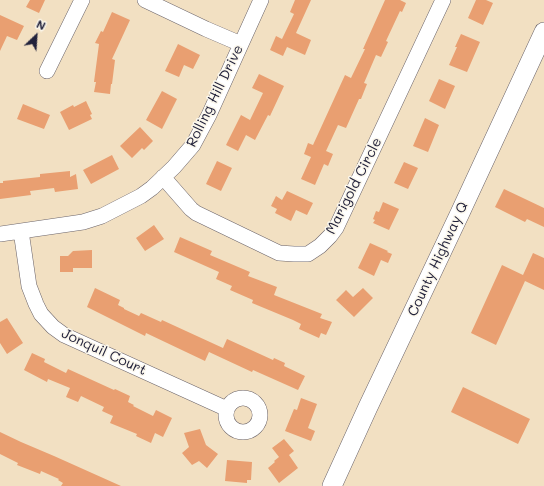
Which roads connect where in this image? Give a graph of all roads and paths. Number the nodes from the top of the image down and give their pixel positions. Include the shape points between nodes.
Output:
1 (82, 0) edge
2 (145, 0) edge
3 (261, 0) edge
4 (443, 0) edge
5 (544, 32) edge
6 (241, 44) junction
7 (539, 54) edge
8 (47, 71) dead end
9 (163, 177) junction
10 (21, 231) junction
11 (0, 234) edge
12 (227, 409) dead end
13 (332, 486) edge

1 - 8 street
2 - 6 street
3 - 6 street, Rolling Hill Drive
4 - 9 street, Marigold Circle via 336,228 320,246 308,254 279,253 196,213
5 - 7 main road, County Highway Q
6 - 9 street, Rolling Hill Drive via 193,145
7 - 13 main road, County Highway Q via 463,206
9 - 10 street, Rolling Hill Drive via 141,196 102,216 83,222
10 - 11 street, Rolling Hill Drive
10 - 12 street, Jonquil Court via 29,286 41,314 52,327 64,335

